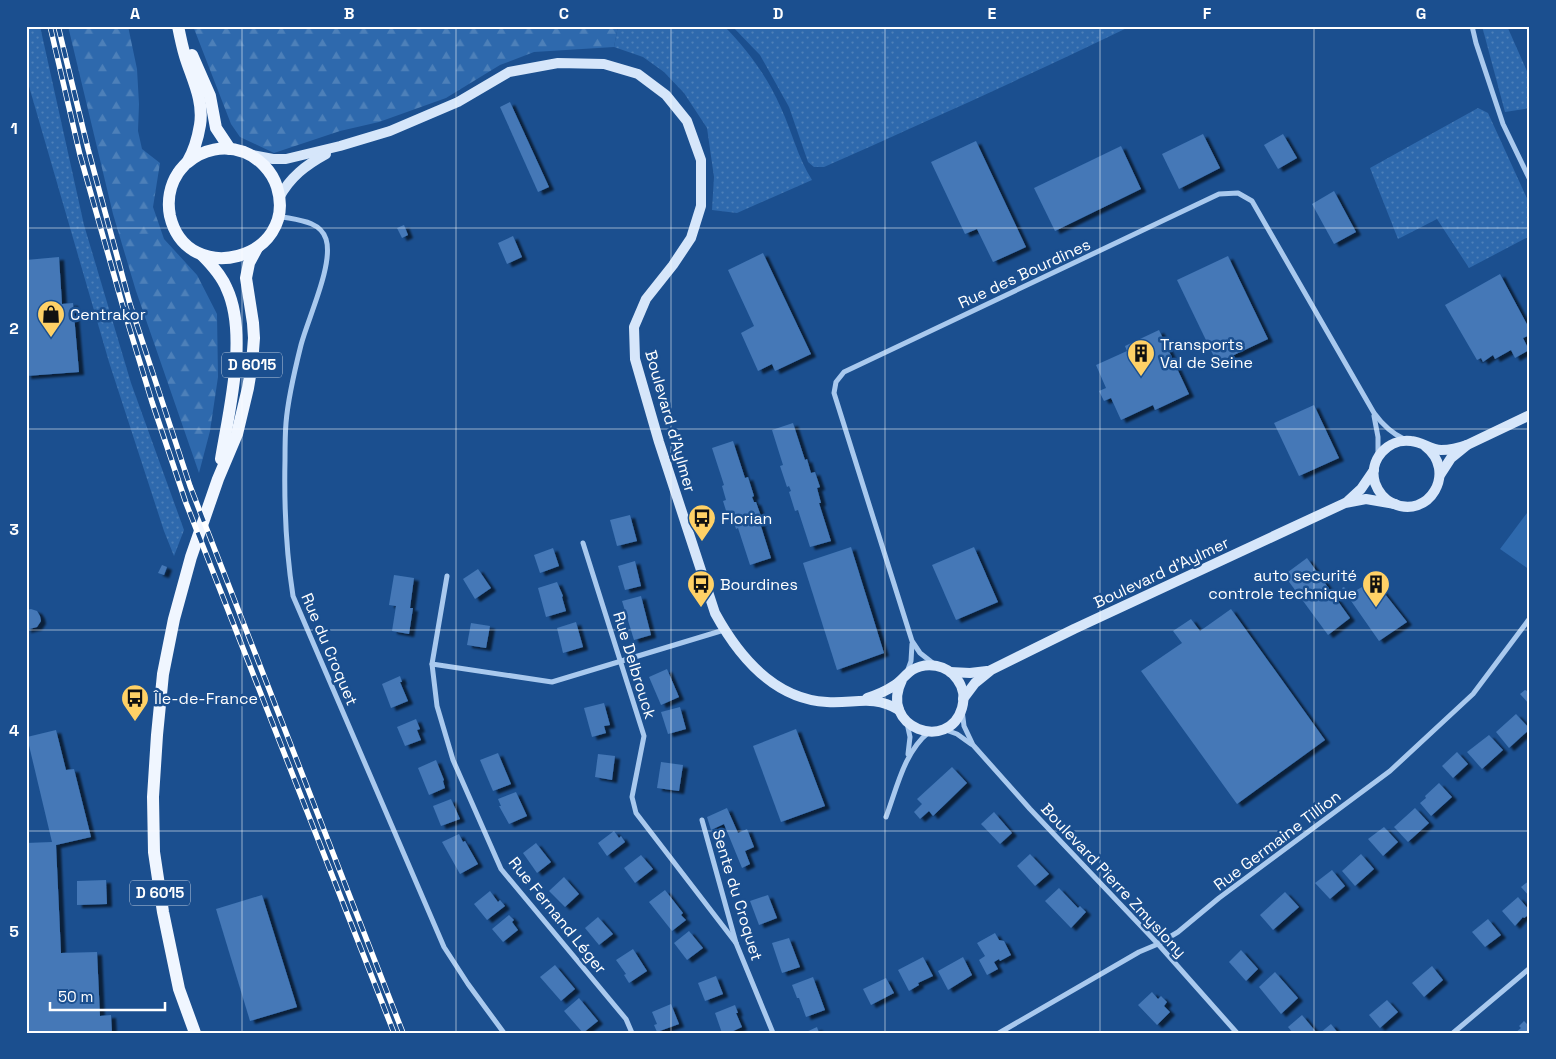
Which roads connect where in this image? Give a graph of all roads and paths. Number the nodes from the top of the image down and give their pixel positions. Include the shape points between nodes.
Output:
1 (178, 26) edge
2 (1472, 26) edge
3 (340, 146) junction
4 (230, 149) junction
5 (246, 153) junction
6 (187, 163) junction
7 (1530, 180) edge
8 (279, 198) junction
9 (278, 216) junction
10 (257, 248) junction
11 (202, 255) junction
12 (1374, 413) junction
13 (1530, 416) edge
14 (1408, 440) junction
15 (1467, 445) junction
16 (1425, 446) junction
17 (1378, 458) junction
18 (1374, 469) junction
19 (1440, 475) junction
20 (218, 479) junction
21 (1345, 503) junction
22 (1395, 504) junction
23 (584, 542) dead end
24 (447, 576) dead end
25 (1530, 618) edge
26 (724, 630) junction
27 (912, 641) junction
28 (621, 662) junction
29 (432, 664) junction
30 (936, 666) junction
31 (991, 670) junction
32 (950, 672) junction
33 (904, 678) junction
34 (862, 700) junction
35 (963, 703) junction
36 (898, 710) junction
37 (907, 723) junction
38 (943, 729) junction
39 (930, 732) junction
40 (973, 746) junction
41 (907, 760) junction
42 (886, 817) dead end
43 (702, 820) dead end
44 (736, 943) junction
45 (1158, 944) junction
46 (1530, 968) edge
47 (195, 1033) edge
48 (504, 1033) edge
49 (632, 1033) edge
50 (774, 1033) edge
51 (999, 1033) edge
52 (1236, 1033) edge
53 (1453, 1033) edge

1 - 4 main road via 210,96 216,128
1 - 6 main road via 199,93 201,111 196,143
2 - 7 street via 1503,124
3 - 5 street, Boulevard d'Aylmer via 286,159
3 - 8 street, Boulevard d'Aylmer via 300,170
3 - 26 street, Boulevard d'Aylmer via 390,131 458,102 509,72 558,63 604,64 638,74 666,95 687,121 700,160 701,206 691,238 646,299 634,327 635,359 709,596
4 - 5 main road
4 - 6 main road via 209,150
5 - 8 main road via 267,169
6 - 11 main road via 172,185 170,216 180,237
8 - 9 main road
9 - 10 main road via 270,234
9 - 48 street, Rue du Croquet via 314,224 327,240 328,256 301,344 286,423 284,492 293,596 444,947
10 - 11 main road via 229,259
10 - 20 main road, D 6015 via 246,278 254,323 252,364 237,434
11 - 20 main road, D 6015 via 227,287 236,325 232,394
12 - 14 street, Rue des Bourdines via 1392,432
12 - 17 street, Rue des Bourdines
12 - 27 street, Rue des Bourdines via 1252,201 1238,193 1219,194 844,372 836,382 834,393
13 - 15 street
14 - 16 street
14 - 17 street via 1390,445
15 - 16 street via 1447,450
15 - 19 street via 1451,458
16 - 19 street via 1437,459
17 - 18 street
18 - 21 street, Boulevard d'Aylmer via 1361,489
18 - 22 street via 1379,490
19 - 22 street via 1434,492 1424,502 1410,506
20 - 47 main road, D 6015 via 174,619 163,674 152,797 154,852 163,912 179,989
21 - 22 street, Boulevard d'Aylmer via 1366,499
21 - 31 street, Boulevard d'Aylmer
23 - 28 street, Rue Delbrouck
24 - 29 street, Rue Fernand Léger
25 - 45 street, Rue Germaine Tillion via 1473,694 1390,771
26 - 28 street
26 - 34 street, Boulevard d'Aylmer via 748,662 767,680 796,696 828,702
27 - 30 street, Rue des Bourdines via 920,653
27 - 33 street, Rue des Bourdines via 911,660
28 - 29 street via 552,682
28 - 44 street, Rue Delbrouck via 644,736 632,797 636,813
29 - 49 street, Rue Fernand Léger via 437,706 452,760 501,869 626,1019
30 - 32 street
30 - 33 street via 920,667
31 - 32 street, Boulevard d'Aylmer
31 - 35 street, Boulevard d'Aylmer via 975,683
32 - 35 street via 960,684
33 - 34 street, Boulevard d'Aylmer via 879,694
33 - 36 street via 897,694
34 - 36 street, Boulevard d'Aylmer via 878,701
35 - 38 street via 956,720
35 - 40 street, Boulevard Pierre Zmyslony via 964,726
36 - 37 street
37 - 39 street
37 - 41 street via 910,737
38 - 39 street
38 - 40 street, Boulevard Pierre Zmyslony via 957,734
39 - 41 street
40 - 45 street, Boulevard Pierre Zmyslony
41 - 42 street
43 - 44 street, Sente du Croquet
44 - 50 street, Sente du Croquet
45 - 51 street, Rue Germaine Tillion
45 - 52 street, Boulevard Pierre Zmyslony
46 - 53 street

